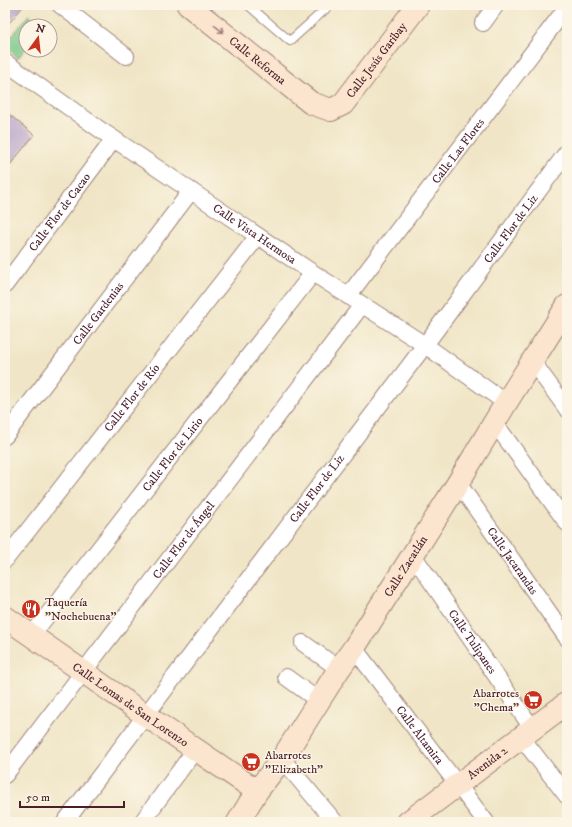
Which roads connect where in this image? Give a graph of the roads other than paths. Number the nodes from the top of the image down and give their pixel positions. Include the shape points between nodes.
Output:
1 (60, 5) edge
2 (188, 5) edge
3 (248, 5) edge
4 (330, 5) edge
5 (418, 5) edge
6 (496, 5) edge
7 (567, 7) edge
8 (483, 23) dead end
9 (126, 56) dead end
10 (5, 62) edge
11 (331, 110) joint
12 (114, 139) junction
13 (567, 152) edge
14 (191, 192) junction
15 (258, 236) junction
16 (313, 273) junction
17 (5, 285) edge
18 (348, 296) junction
19 (362, 305) junction
20 (567, 306) edge
21 (425, 345) junction
22 (532, 361) junction
23 (506, 403) junction
24 (567, 409) edge
25 (494, 422) junction
26 (5, 436) edge
27 (458, 483) junction
28 (567, 523) edge
29 (413, 555) junction
30 (5, 560) edge
31 (5, 617) edge
32 (32, 635) junction
33 (567, 638) edge
34 (303, 643) dead end
35 (354, 648) junction
36 (339, 669) junction
37 (83, 672) junction
38 (286, 677) dead end
39 (319, 701) junction
40 (567, 703) edge
41 (144, 715) junction
42 (526, 733) junction
43 (195, 750) junction
44 (282, 759) junction
45 (5, 775) edge
46 (457, 785) junction
47 (257, 791) junction
48 (567, 796) edge
49 (64, 822) edge
50 (142, 822) edge
51 (238, 822) edge
52 (335, 822) edge
53 (408, 822) edge
54 (486, 822) edge

1 - 9 street
2 -> 11 street, Calle Reforma via 311,103
3 - 4 lane via 290,41
5 - 11 street, Calle Jesús Garibay via 343,104
6 - 8 street
7 - 18 street, Calle Las Flores
10 - 12 street, Calle Vista Hermosa
12 - 14 street, Calle Vista Hermosa
12 - 17 street, Calle Flor de Cacao
13 - 21 street, Calle Flor de Liz
14 - 15 street, Calle Vista Hermosa
14 - 26 street, Calle Gardenias
15 - 16 street, Calle Vista Hermosa
15 - 30 street, Calle Flor de Río
16 - 18 street, Calle Vista Hermosa
16 - 32 street, Calle Flor de Lirio
18 - 19 street, Calle Vista Hermosa
19 - 21 street, Calle Vista Hermosa
19 - 37 street, Calle Flor de Ángel
20 - 22 street, Calle Zacatlán
21 - 23 street, Calle Vista Hermosa
21 - 41 street, Calle Flor de Liz
22 - 23 street, Calle Zacatlán
22 - 24 street
23 - 25 street, Calle Zacatlán
25 - 27 street, Calle Zacatlán
25 - 28 street
27 - 29 street, Calle Zacatlán
27 - 33 street, Calle Jacarandas
29 - 35 street, Calle Zacatlán
29 - 42 street, Calle Tulipanes
31 - 32 street, Calle Lomas de San Lorenzo
32 - 37 street, Calle Lomas de San Lorenzo
34 - 36 street
35 - 36 street, Calle Zacatlán
35 - 46 street, Calle Altamira
36 - 39 street, Calle Zacatlán
37 - 41 street, Calle Lomas de San Lorenzo
37 - 45 street, Calle Flor de Ángel
38 - 39 street
39 - 44 street, Calle Zacatlán
40 - 42 street, Avenida 2
41 - 43 street, Calle Lomas de San Lorenzo
41 - 49 street, Calle Flor de Liz
42 - 46 street, Avenida 2
42 - 48 street, Calle Tulipanes
43 - 47 street, Calle Lomas de San Lorenzo
43 - 50 street
44 - 47 street, Calle Zacatlán
44 - 52 street
46 - 53 street, Avenida 2
46 - 54 street, Calle Altamira
47 - 51 street, Calle Zacatlán

